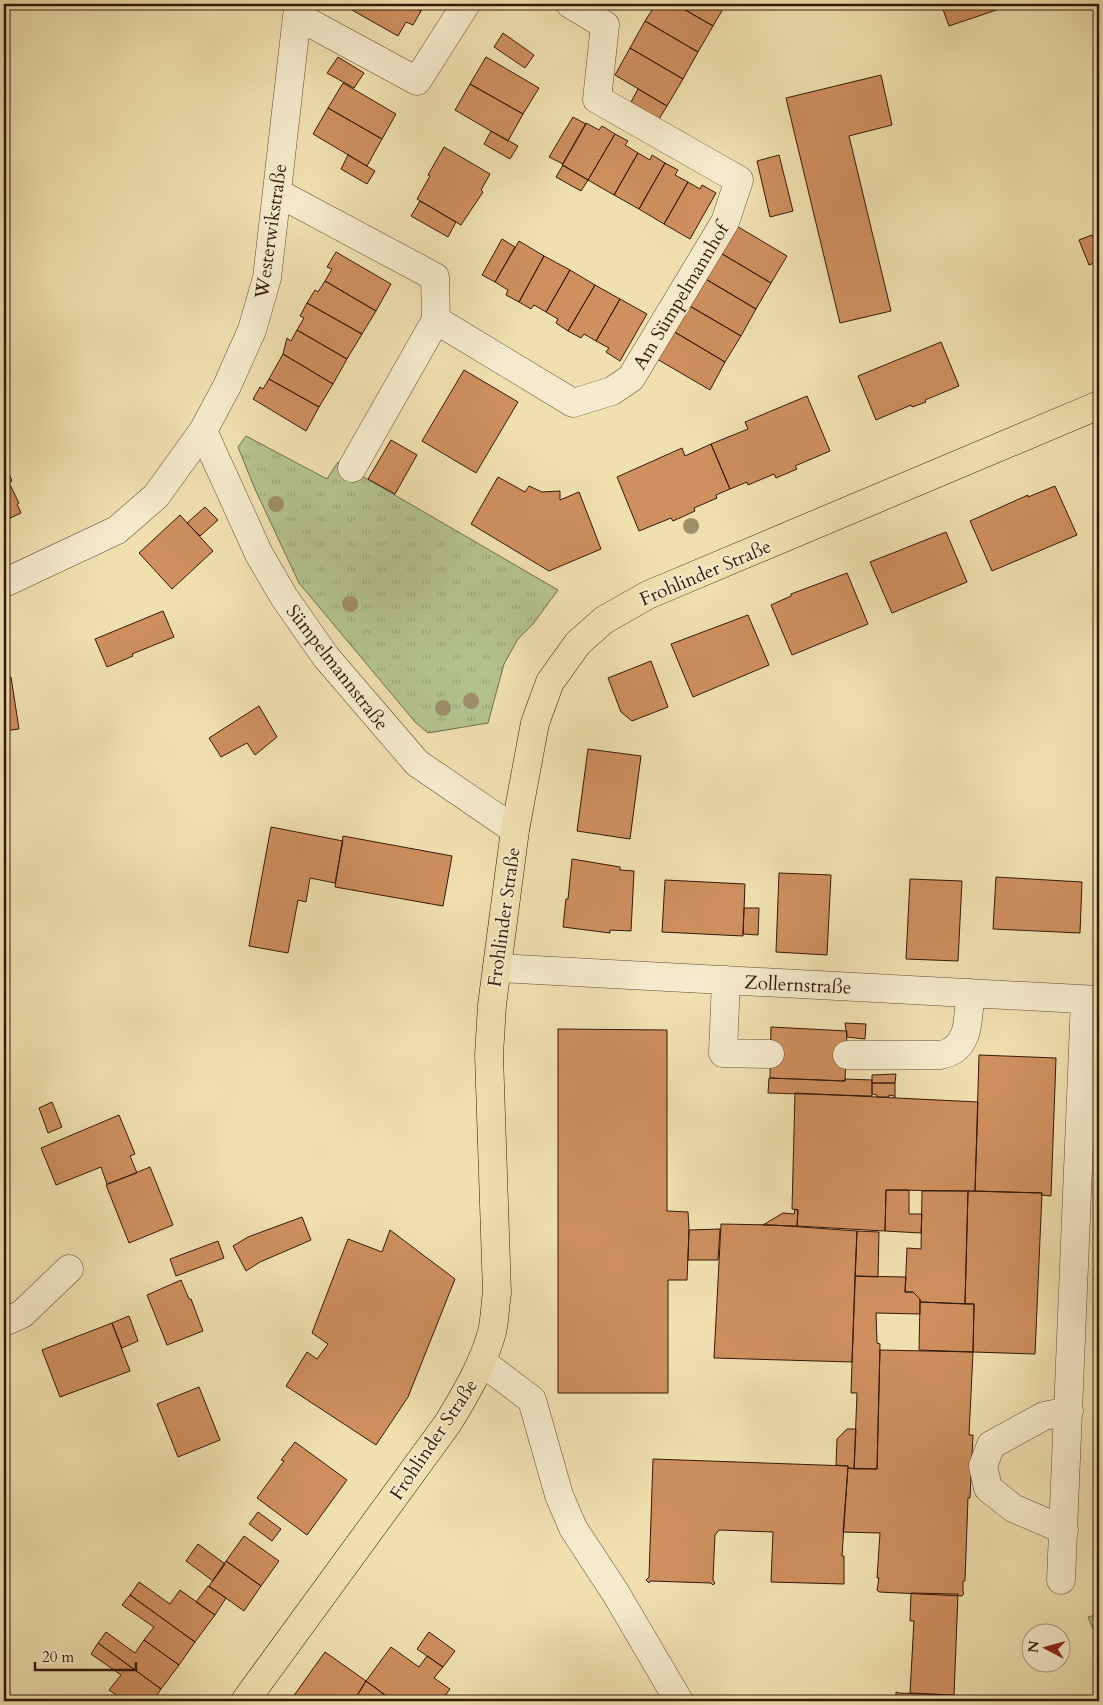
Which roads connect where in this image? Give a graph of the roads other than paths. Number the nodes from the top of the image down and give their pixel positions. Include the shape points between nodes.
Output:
1 (466, 4) edge
2 (570, 4) edge
3 (299, 10) edge
4 (278, 193) junction
5 (436, 320) junction
6 (1099, 405) edge
7 (203, 432) junction
8 (352, 468) dead end
9 (4, 583) edge
10 (515, 830) junction
11 (497, 968) junction
12 (726, 980) junction
13 (970, 993) junction
14 (1092, 1000) edge
15 (770, 1054) dead end
16 (847, 1055) dead end
17 (69, 1269) dead end
18 (4, 1322) edge
19 (482, 1362) junction
20 (1069, 1411) junction
21 (1064, 1530) junction
22 (1061, 1580) dead end
23 (245, 1701) edge
24 (680, 1701) edge

1 - 3 street via 417,81
2 - 5 street, Am Sümpelmannhof via 605,25 597,100 739,180 725,222 631,378 612,391 573,402
3 - 4 street, Westerwikstraße
4 - 5 street via 435,277
4 - 7 street, Westerwikstraße via 267,278 252,330
5 - 8 street
6 - 10 main road, Frohlinder Straße via 648,595 604,620 578,643 550,682 535,723
7 - 9 street, Westerwikstraße via 156,496 117,530
7 - 10 street, Sümpelmannstraße via 259,554 326,657 416,763
10 - 11 main road, Frohlinder Straße
11 - 12 street, Zollernstraße
11 - 19 main road, Frohlinder Straße via 490,1055 497,1293 492,1330
12 - 13 street, Zollernstraße
12 - 15 street via 723,1053
13 - 14 street, Zollernstraße
13 - 16 street via 967,1032 954,1050 940,1055
14 - 20 street
17 - 18 street via 22,1314
19 - 23 main road, Frohlinder Straße via 448,1423
19 - 24 street via 532,1400 559,1495 573,1528
20 - 21 street
20 - 21 street via 1044,1416 991,1445 983,1466 988,1488 1012,1508
21 - 22 street

